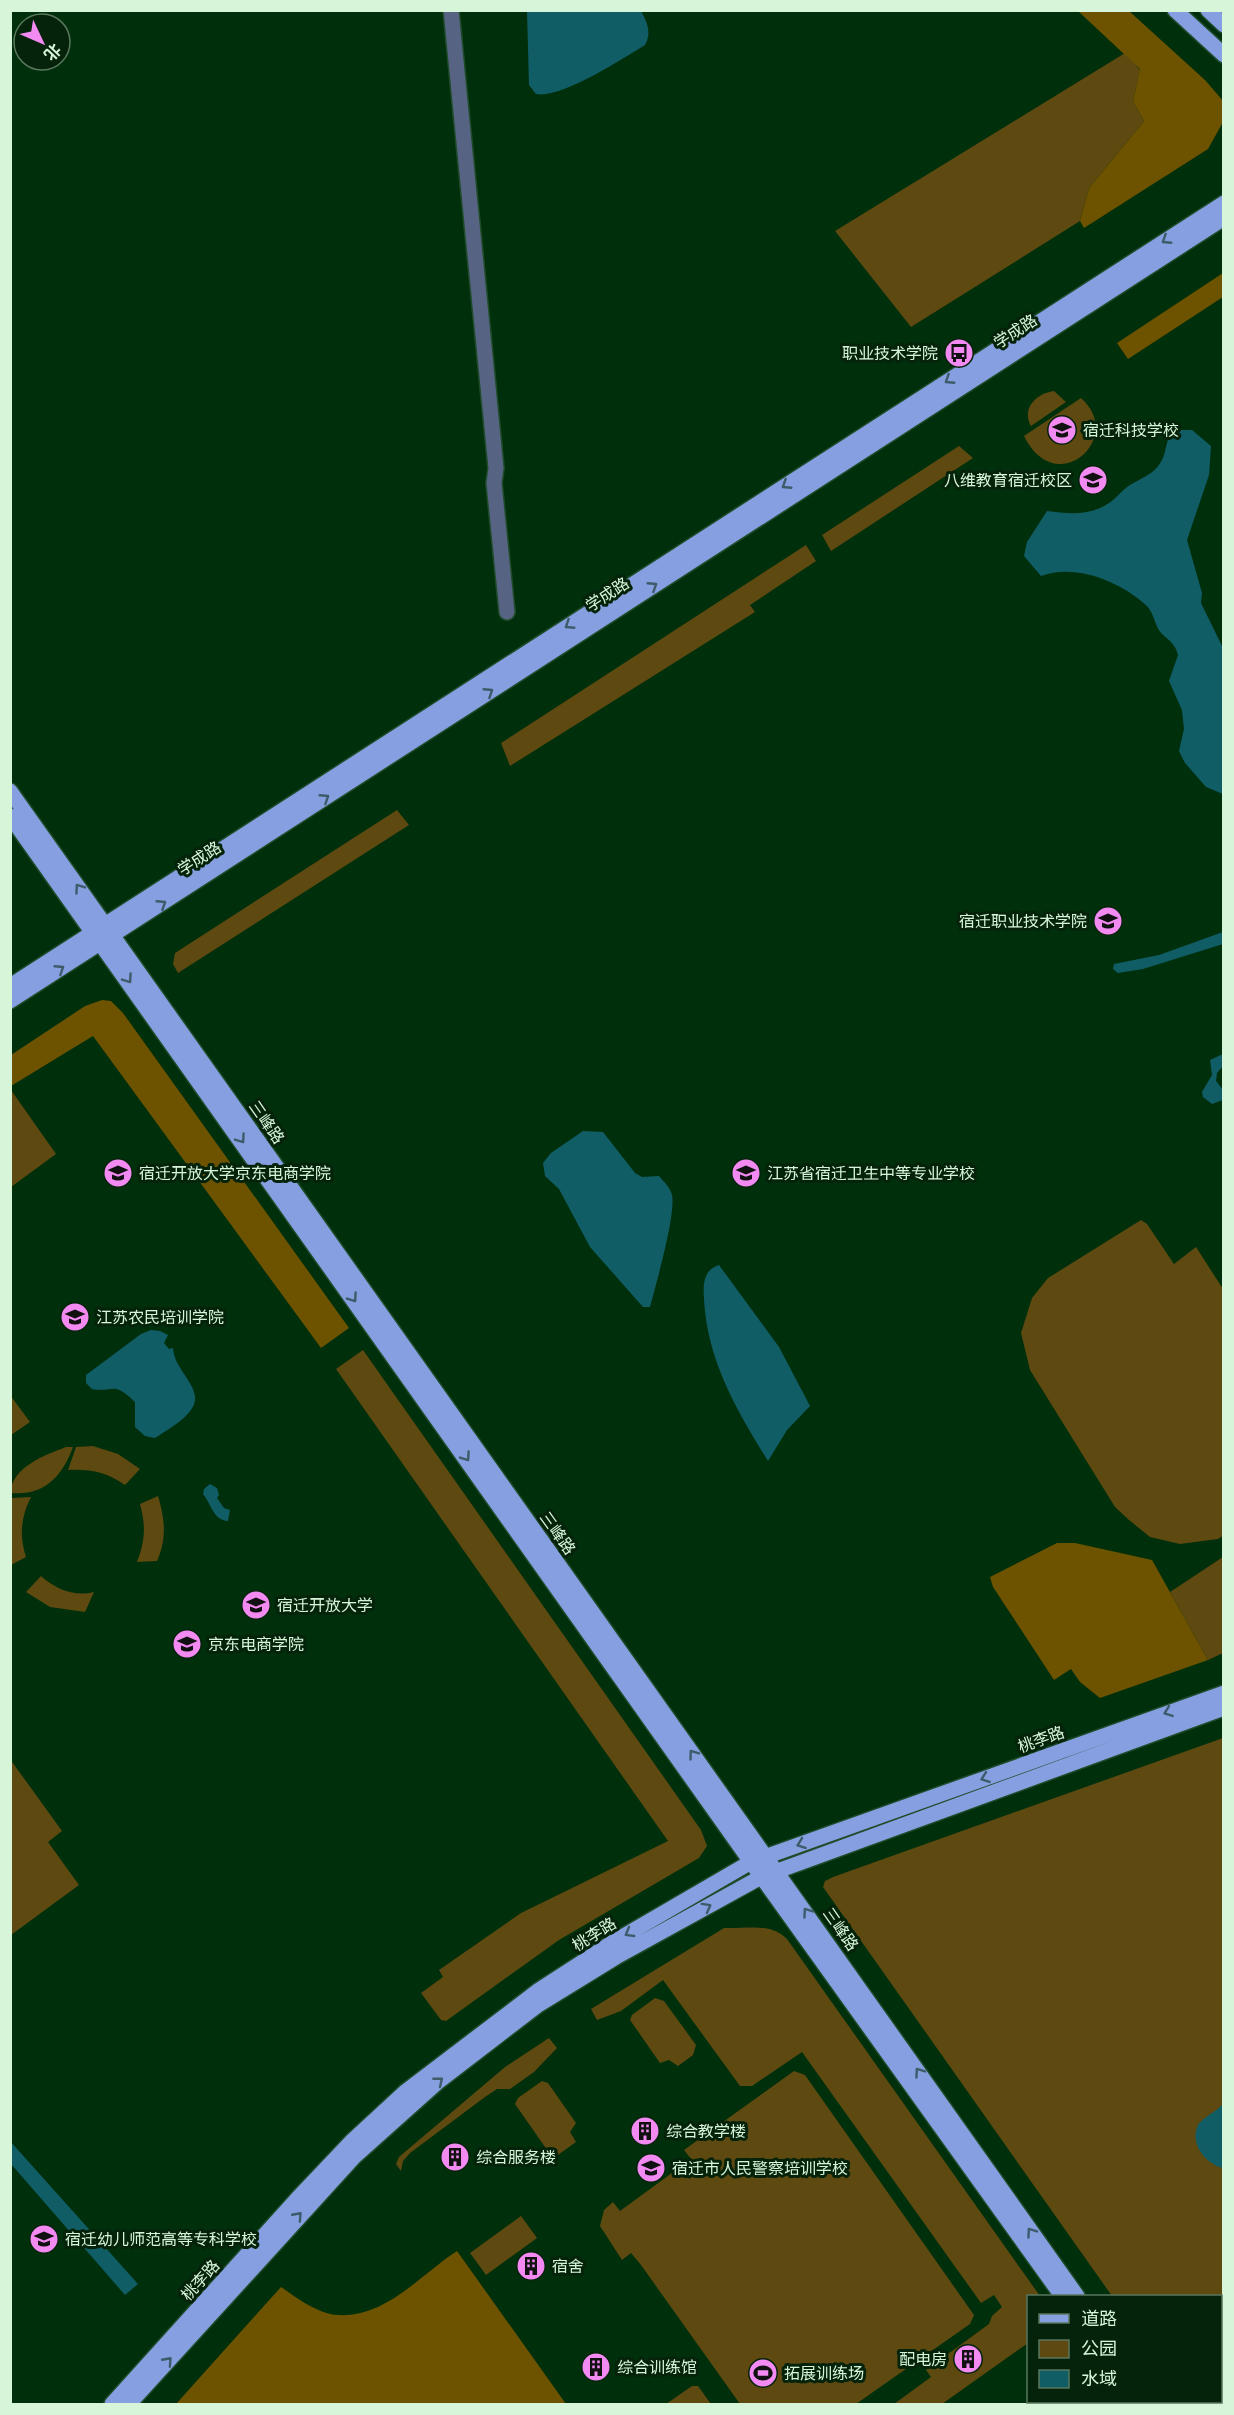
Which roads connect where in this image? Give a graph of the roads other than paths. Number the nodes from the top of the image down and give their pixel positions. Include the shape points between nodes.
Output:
1 (451, 10) edge
2 (1175, 10) edge
3 (1201, 34) junction
4 (1224, 55) edge
5 (1224, 61) edge
6 (1221, 207) edge
7 (507, 612) dead end
8 (10, 791) edge
9 (10, 816) edge
10 (103, 934) junction
11 (10, 986) edge
12 (10, 1001) edge
13 (1224, 1693) edge
14 (1224, 1708) edge
15 (767, 1856) junction
16 (751, 1862) junction
17 (777, 1870) junction
18 (761, 1877) junction
19 (1061, 2295) edge
20 (1076, 2295) edge
21 (112, 2404) edge
22 (129, 2404) edge

1 - 7 street
2 - 3 main road
3 - 4 main road
3 - 5 main road
6 - 10 main road, 学成路
10 -> 8 main road, 三峰路
9 - 10 main road, 三峰路
10 - 11 main road, 学成路
12 -> 10 main road, 学成路
15 -> 10 main road, 三峰路
10 -> 16 main road, 三峰路
13 -> 15 main road, 桃李路
14 - 17 main road, 桃李路
15 - 16 main road, 桃李路
15 - 17 main road, 三峰路
16 - 18 main road, 三峰路
16 -> 21 main road, 桃李路 via 538,1990 405,2092 297,2199
17 - 18 main road, 桃李路
20 -> 17 main road, 三峰路
18 - 19 main road, 三峰路
22 -> 18 main road, 桃李路 via 317,2196 439,2081 538,2005

